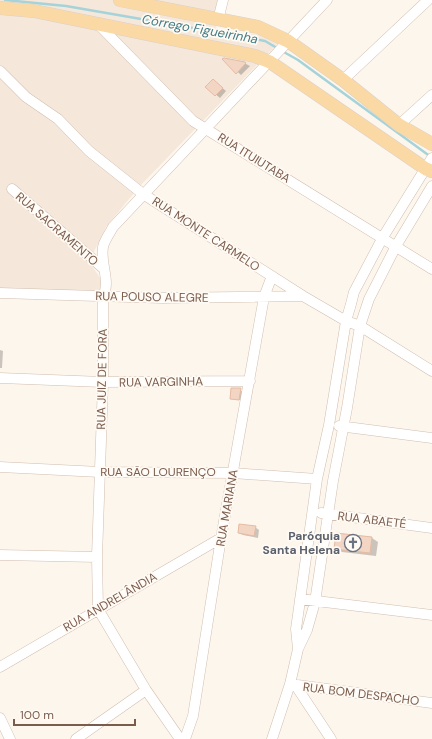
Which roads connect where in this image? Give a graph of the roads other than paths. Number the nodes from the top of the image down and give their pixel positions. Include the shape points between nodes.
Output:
1 (120, 0) edge
2 (223, 0) edge
3 (327, 0) edge
4 (428, 0) edge
5 (136, 1) edge
6 (0, 8) edge
7 (218, 20) junction
8 (97, 23) junction
9 (284, 46) junction
10 (270, 62) junction
11 (0, 71) edge
12 (343, 80) junction
13 (432, 94) edge
14 (399, 126) junction
15 (205, 128) junction
16 (432, 144) edge
17 (430, 166) edge
18 (432, 186) edge
19 (12, 189) dead end
20 (144, 194) junction
21 (383, 238) junction
22 (396, 246) junction
23 (103, 268) junction
24 (432, 269) edge
25 (272, 276) junction
26 (0, 293) edge
27 (303, 296) junction
28 (103, 297) junction
29 (264, 297) junction
30 (346, 321) junction
31 (360, 326) junction
32 (432, 371) edge
33 (0, 378) edge
34 (250, 381) junction
35 (103, 382) junction
36 (328, 426) junction
37 (344, 427) junction
38 (432, 438) edge
39 (0, 467) edge
40 (100, 472) junction
41 (233, 473) junction
42 (317, 479) junction
43 (312, 512) junction
44 (328, 515) junction
45 (432, 528) edge
46 (221, 538) junction
47 (0, 556) edge
48 (97, 557) junction
49 (300, 599) junction
50 (315, 602) junction
51 (98, 609) junction
52 (432, 615) edge
53 (298, 649) junction
54 (0, 667) edge
55 (293, 685) junction
56 (146, 690) junction
57 (432, 703) edge
58 (0, 718) edge
59 (10, 739) edge
60 (76, 739) edge
61 (180, 739) edge
62 (185, 739) edge
63 (272, 739) edge
64 (331, 739) edge

1 - 5 main road
2 - 7 street
3 - 9 street, RUA JUIZ DE FORA
4 - 12 street
5 - 7 main road
6 - 8 main road via 34,11
7 - 9 main road via 258,27
8 - 10 main road via 228,49
8 - 15 street, RUA ITUIUTABA via 177,106
9 - 10 street, RUA JUIZ DE FORA
9 - 12 main road
10 - 15 street, RUA JUIZ DE FORA
10 - 17 main road
11 - 20 street, RUA MONTE CARMELO via 26,97 58,119 89,151
12 - 14 main road
13 - 14 street
14 - 16 main road
15 - 20 street, RUA JUIZ DE FORA
15 - 21 street, RUA ITUIUTABA
17 - 21 street
18 - 22 street
19 - 23 street, RUA SACRAMENTO
20 - 23 street, RUA JUIZ DE FORA via 113,227 103,246
20 - 25 street, RUA MONTE CARMELO
21 - 22 street, RUA ITUIUTABA
21 - 30 street via 354,292
22 - 24 street, RUA ITUIUTABA
22 - 31 street via 369,299
23 - 28 street, RUA JUIZ DE FORA via 107,289
25 - 27 street, RUA MONTE CARMELO
25 - 29 street, RUA MARIANA
26 - 28 street, RUA POUSO ALEGRE
27 - 29 street, RUA POUSO ALEGRE
27 - 30 street, RUA MONTE CARMELO
28 - 29 street, RUA POUSO ALEGRE
28 - 35 street, RUA JUIZ DE FORA
29 - 34 street, RUA MARIANA
30 - 31 street, RUA MONTE CARMELO
30 - 36 street
31 - 32 street, RUA MONTE CARMELO
31 - 37 street
33 - 35 street, RUA VARGINHA
34 - 35 street, RUA VARGINHA
34 - 41 street, RUA MARIANA
35 - 40 street, RUA JUIZ DE FORA
36 - 37 street
36 - 42 street
37 - 38 street
37 - 44 street
39 - 40 street, RUA SÃO LOURENÇO
40 - 41 street, RUA SÃO LOURENÇO
40 - 48 street, RUA JUIZ DE FORA
41 - 42 street, RUA SÃO LOURENÇO
41 - 46 street, RUA MARIANA
42 - 43 street
43 - 44 street, RUA ABAETÉ
43 - 49 street
44 - 45 street, RUA ABAETÉ
44 - 50 street
46 - 51 street, RUA ANDRELÂNDIA
46 - 62 street, RUA MARIANA via 194,716
47 - 48 street
48 - 51 street, RUA JUIZ DE FORA
49 - 50 street
49 - 53 street via 296,629
50 - 52 street
50 - 53 street via 307,630
51 - 54 street, RUA ANDRELÂNDIA
51 - 56 street, RUA JUIZ DE FORA
53 - 55 street
55 - 57 street, RUA BOM DESPACHO
55 - 63 street
55 - 64 street
56 - 60 street
56 - 61 street, RUA JUIZ DE FORA
58 - 59 street

